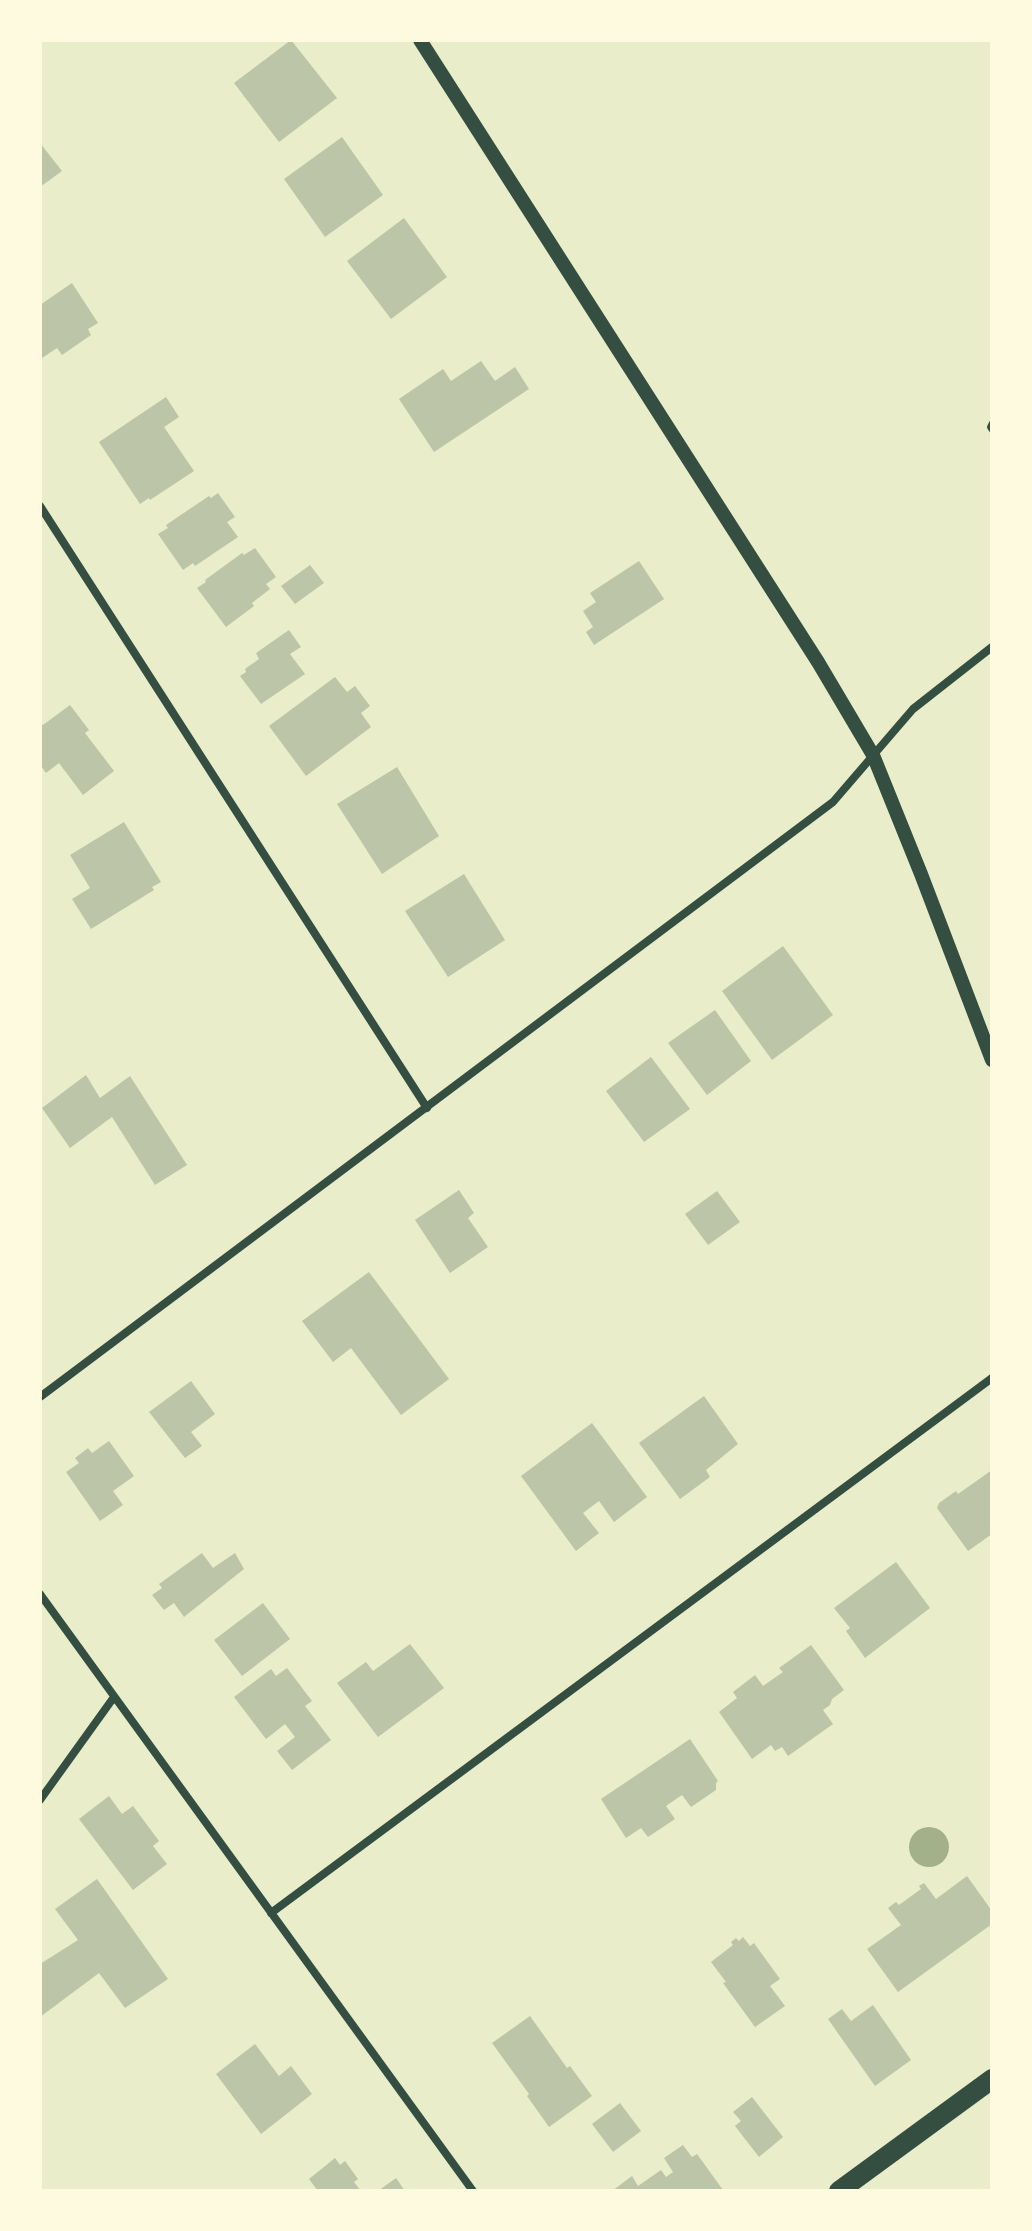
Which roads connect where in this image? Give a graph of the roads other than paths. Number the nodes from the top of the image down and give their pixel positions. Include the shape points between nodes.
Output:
1 (420, 40) edge
2 (992, 423) edge
3 (992, 430) edge
4 (40, 506) edge
5 (992, 647) edge
6 (873, 755) junction
7 (992, 1060) edge
8 (427, 1108) junction
9 (992, 1378) edge
10 (40, 1397) edge
11 (40, 1594) edge
12 (114, 1697) junction
13 (40, 1800) edge
14 (271, 1913) junction
15 (992, 2079) edge
16 (473, 2191) edge
17 (839, 2191) edge

1 - 6 street
2 - 3 lane
4 - 8 street
5 - 6 street via 913,709
6 - 7 street
6 - 8 street via 833,802
8 - 10 street
9 - 14 street
11 - 12 street
12 - 13 street
12 - 14 street
14 - 16 street
15 - 17 main road

